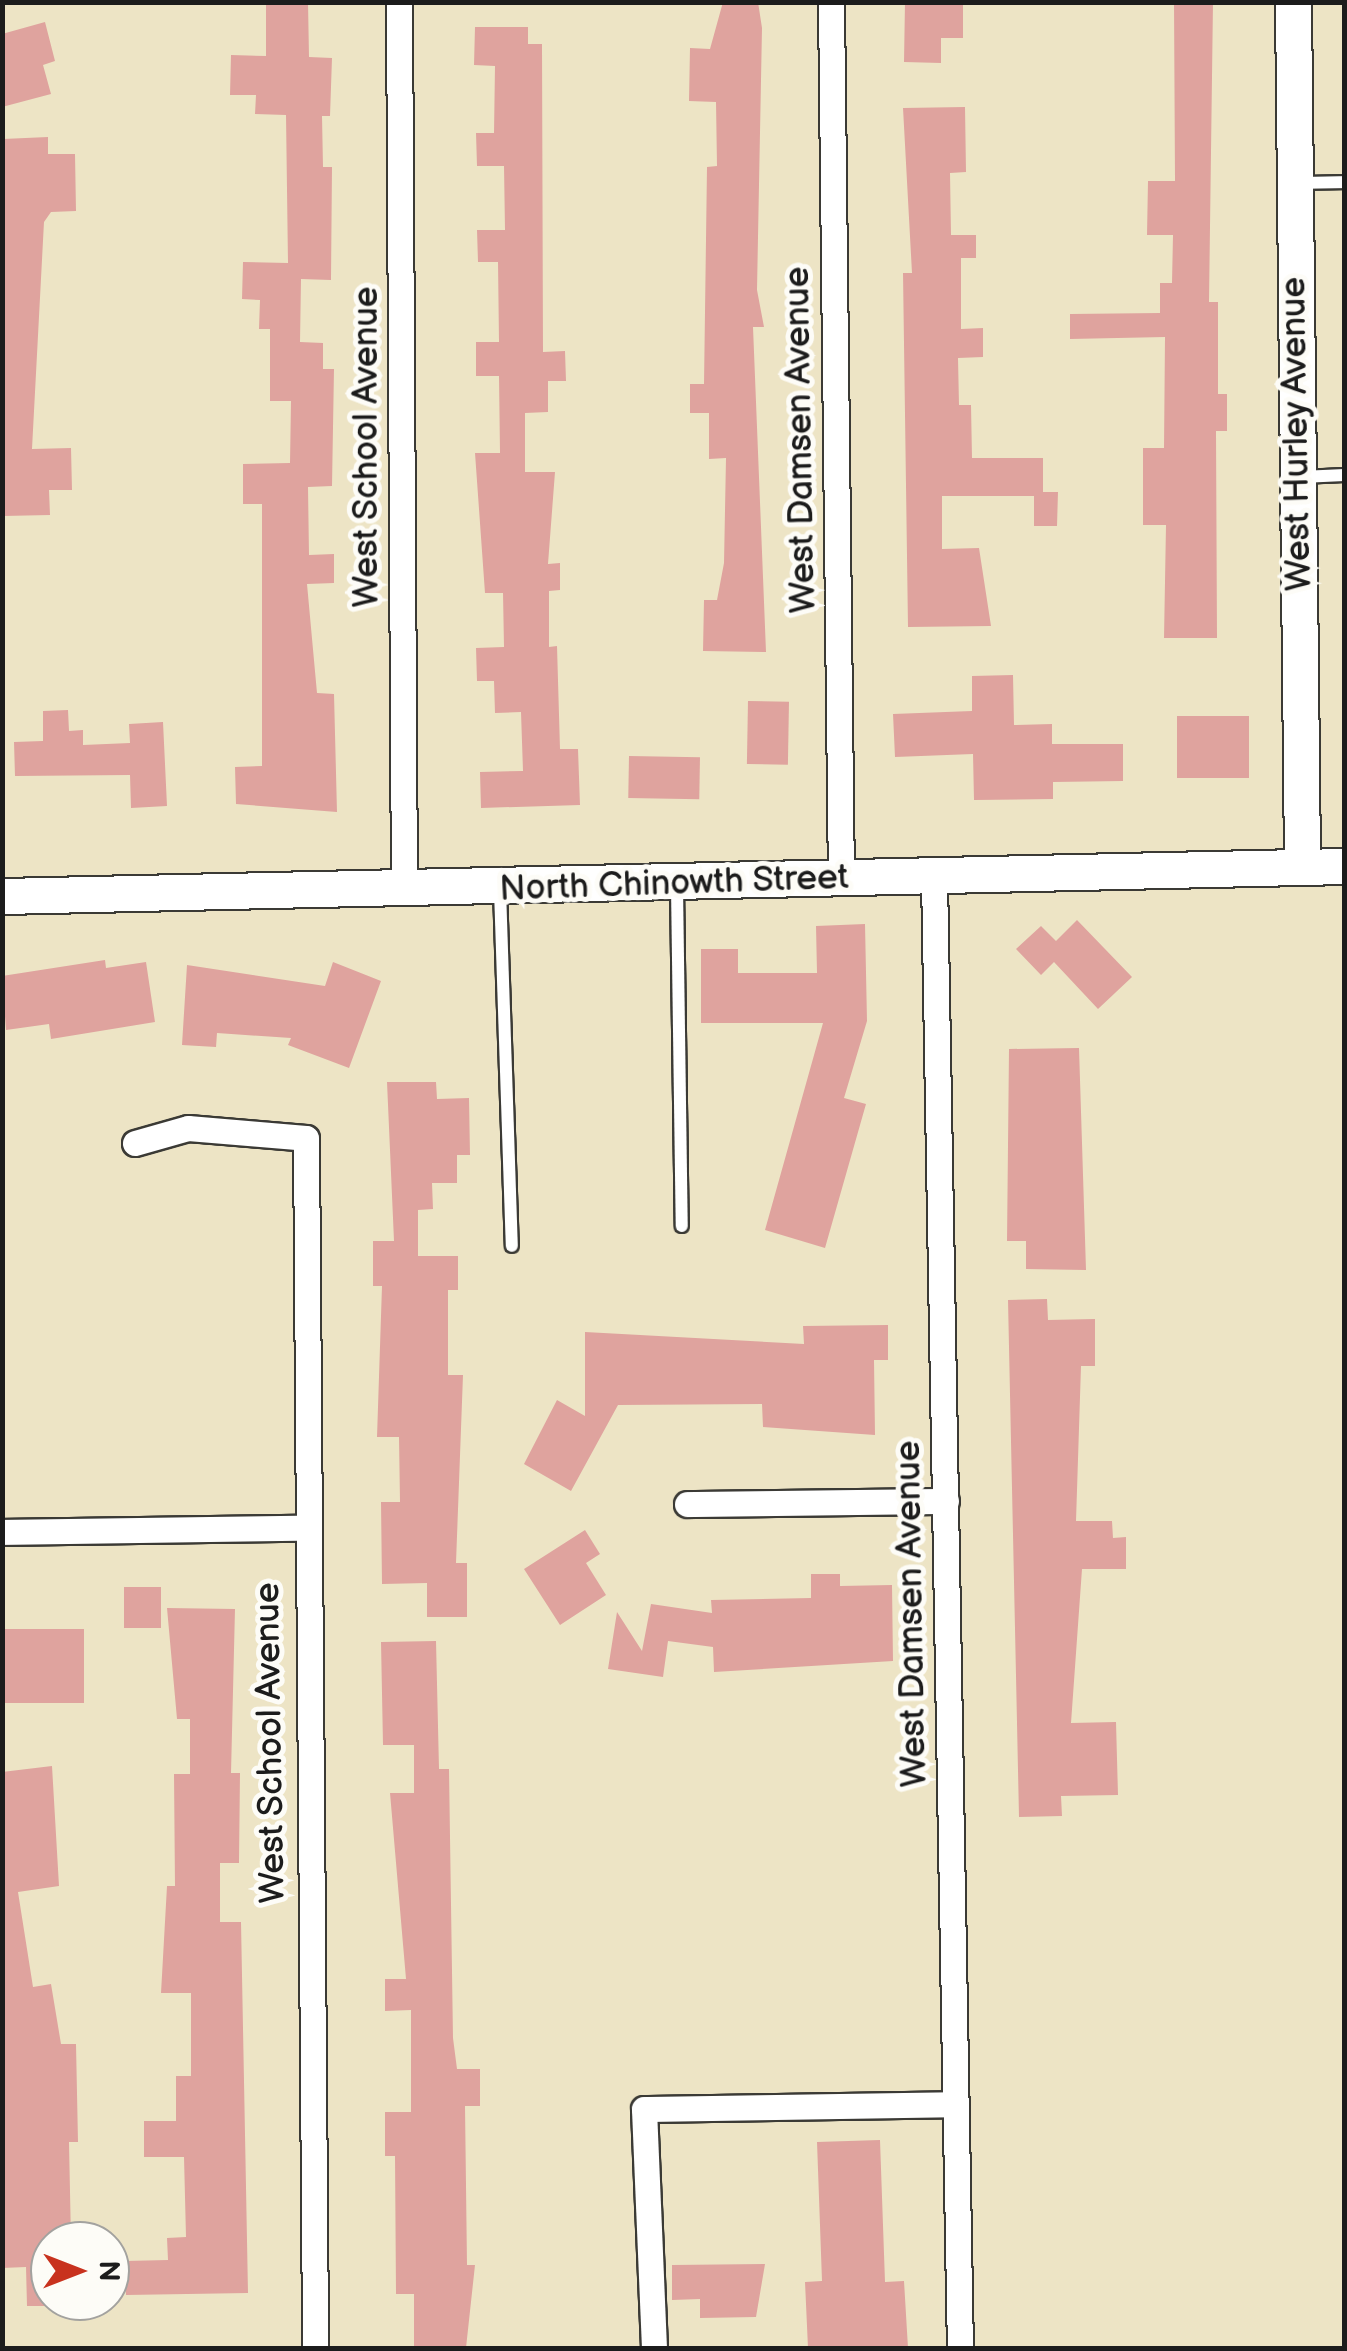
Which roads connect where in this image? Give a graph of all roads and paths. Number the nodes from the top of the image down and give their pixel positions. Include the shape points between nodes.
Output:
1 (399, 2) edge
2 (831, 2) edge
3 (1293, 2) edge
4 (1344, 182) edge
5 (1294, 183) junction
6 (1344, 475) edge
7 (1296, 477) junction
8 (1302, 866) junction
9 (1344, 866) edge
10 (841, 877) junction
11 (934, 878) junction
12 (677, 887) junction
13 (500, 890) junction
14 (404, 892) junction
15 (2, 896) edge
16 (136, 1143) dead end
17 (682, 1226) dead end
18 (512, 1246) dead end
19 (946, 1501) junction
20 (687, 1504) dead end
21 (303, 1528) junction
22 (2, 1532) edge
23 (956, 2104) junction
24 (315, 2348) edge
25 (654, 2348) edge
26 (960, 2348) edge

1 - 14 street, West School Avenue
2 - 10 street, West Damsen Avenue
3 - 5 street, West Hurley Avenue
4 - 5 lane
5 - 7 street, West Hurley Avenue
6 - 7 lane
7 - 8 street, West Hurley Avenue
8 - 9 street, North Chinowth Street
8 - 11 street, North Chinowth Street
10 - 11 street, North Chinowth Street
10 - 12 street, North Chinowth Street
11 - 19 street, West Damsen Avenue
12 - 13 street, North Chinowth Street
12 - 17 lane
13 - 14 street, North Chinowth Street
13 - 18 lane
14 - 15 street, North Chinowth Street
16 - 21 street, West School Avenue via 188,1128 306,1138
19 - 20 street
19 - 23 street, West Damsen Avenue
21 - 22 street
21 - 24 street, West School Avenue
23 - 25 street via 644,2109
23 - 26 street, West Damsen Avenue

